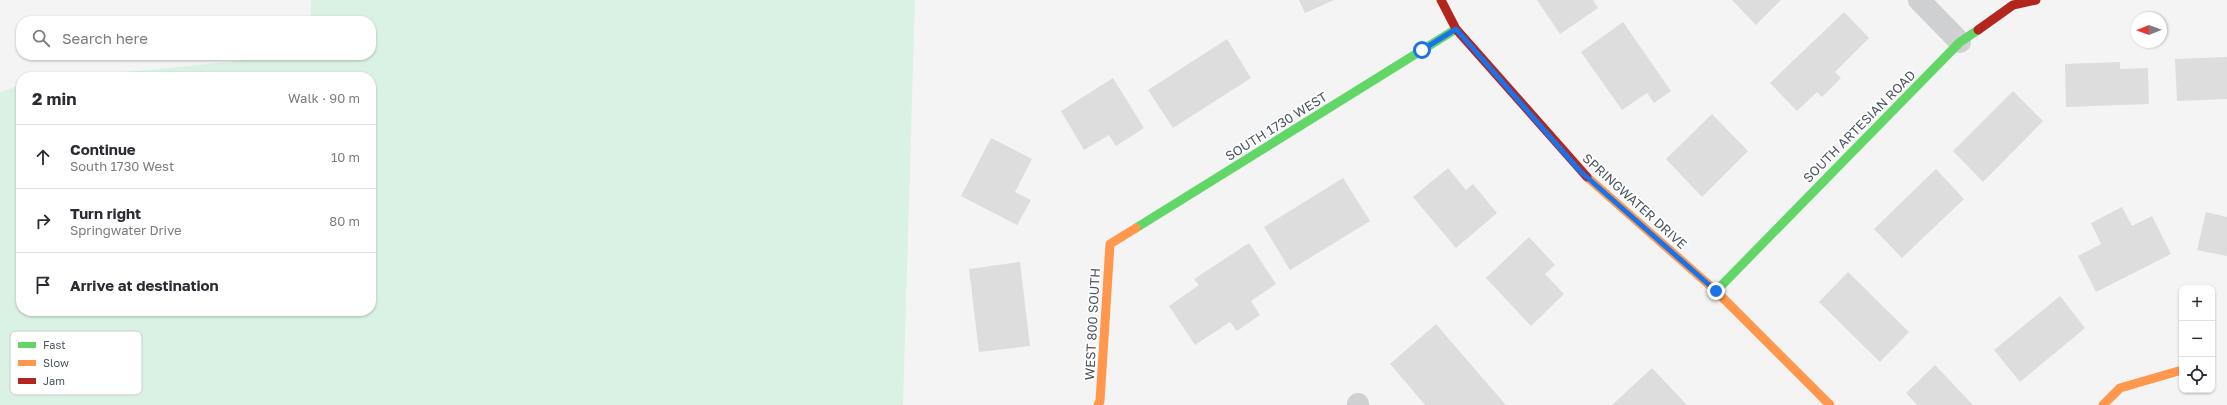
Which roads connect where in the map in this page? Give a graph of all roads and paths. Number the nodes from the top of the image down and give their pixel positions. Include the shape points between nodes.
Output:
1 (1441, 0) edge
2 (1919, 0) edge
3 (2036, 0) edge
4 (1456, 29) junction
5 (1960, 42) junction
6 (1110, 244) joint
7 (1716, 291) junction
8 (2179, 371) edge
9 (1098, 405) edge
10 (1830, 405) edge
11 (2103, 405) edge

1 - 4 street, SPRINGWATER DRIVE
2 - 5 street
3 - 5 street, SOUTH ARTESIAN ROAD via 2013,5
4 - 6 street, SOUTH 1730 WEST
4 - 7 street, SPRINGWATER DRIVE via 1580,171
5 - 7 street, SOUTH ARTESIAN ROAD
6 - 9 street, WEST 800 SOUTH
7 - 10 street, SPRINGWATER DRIVE
8 - 11 street via 2120,388

